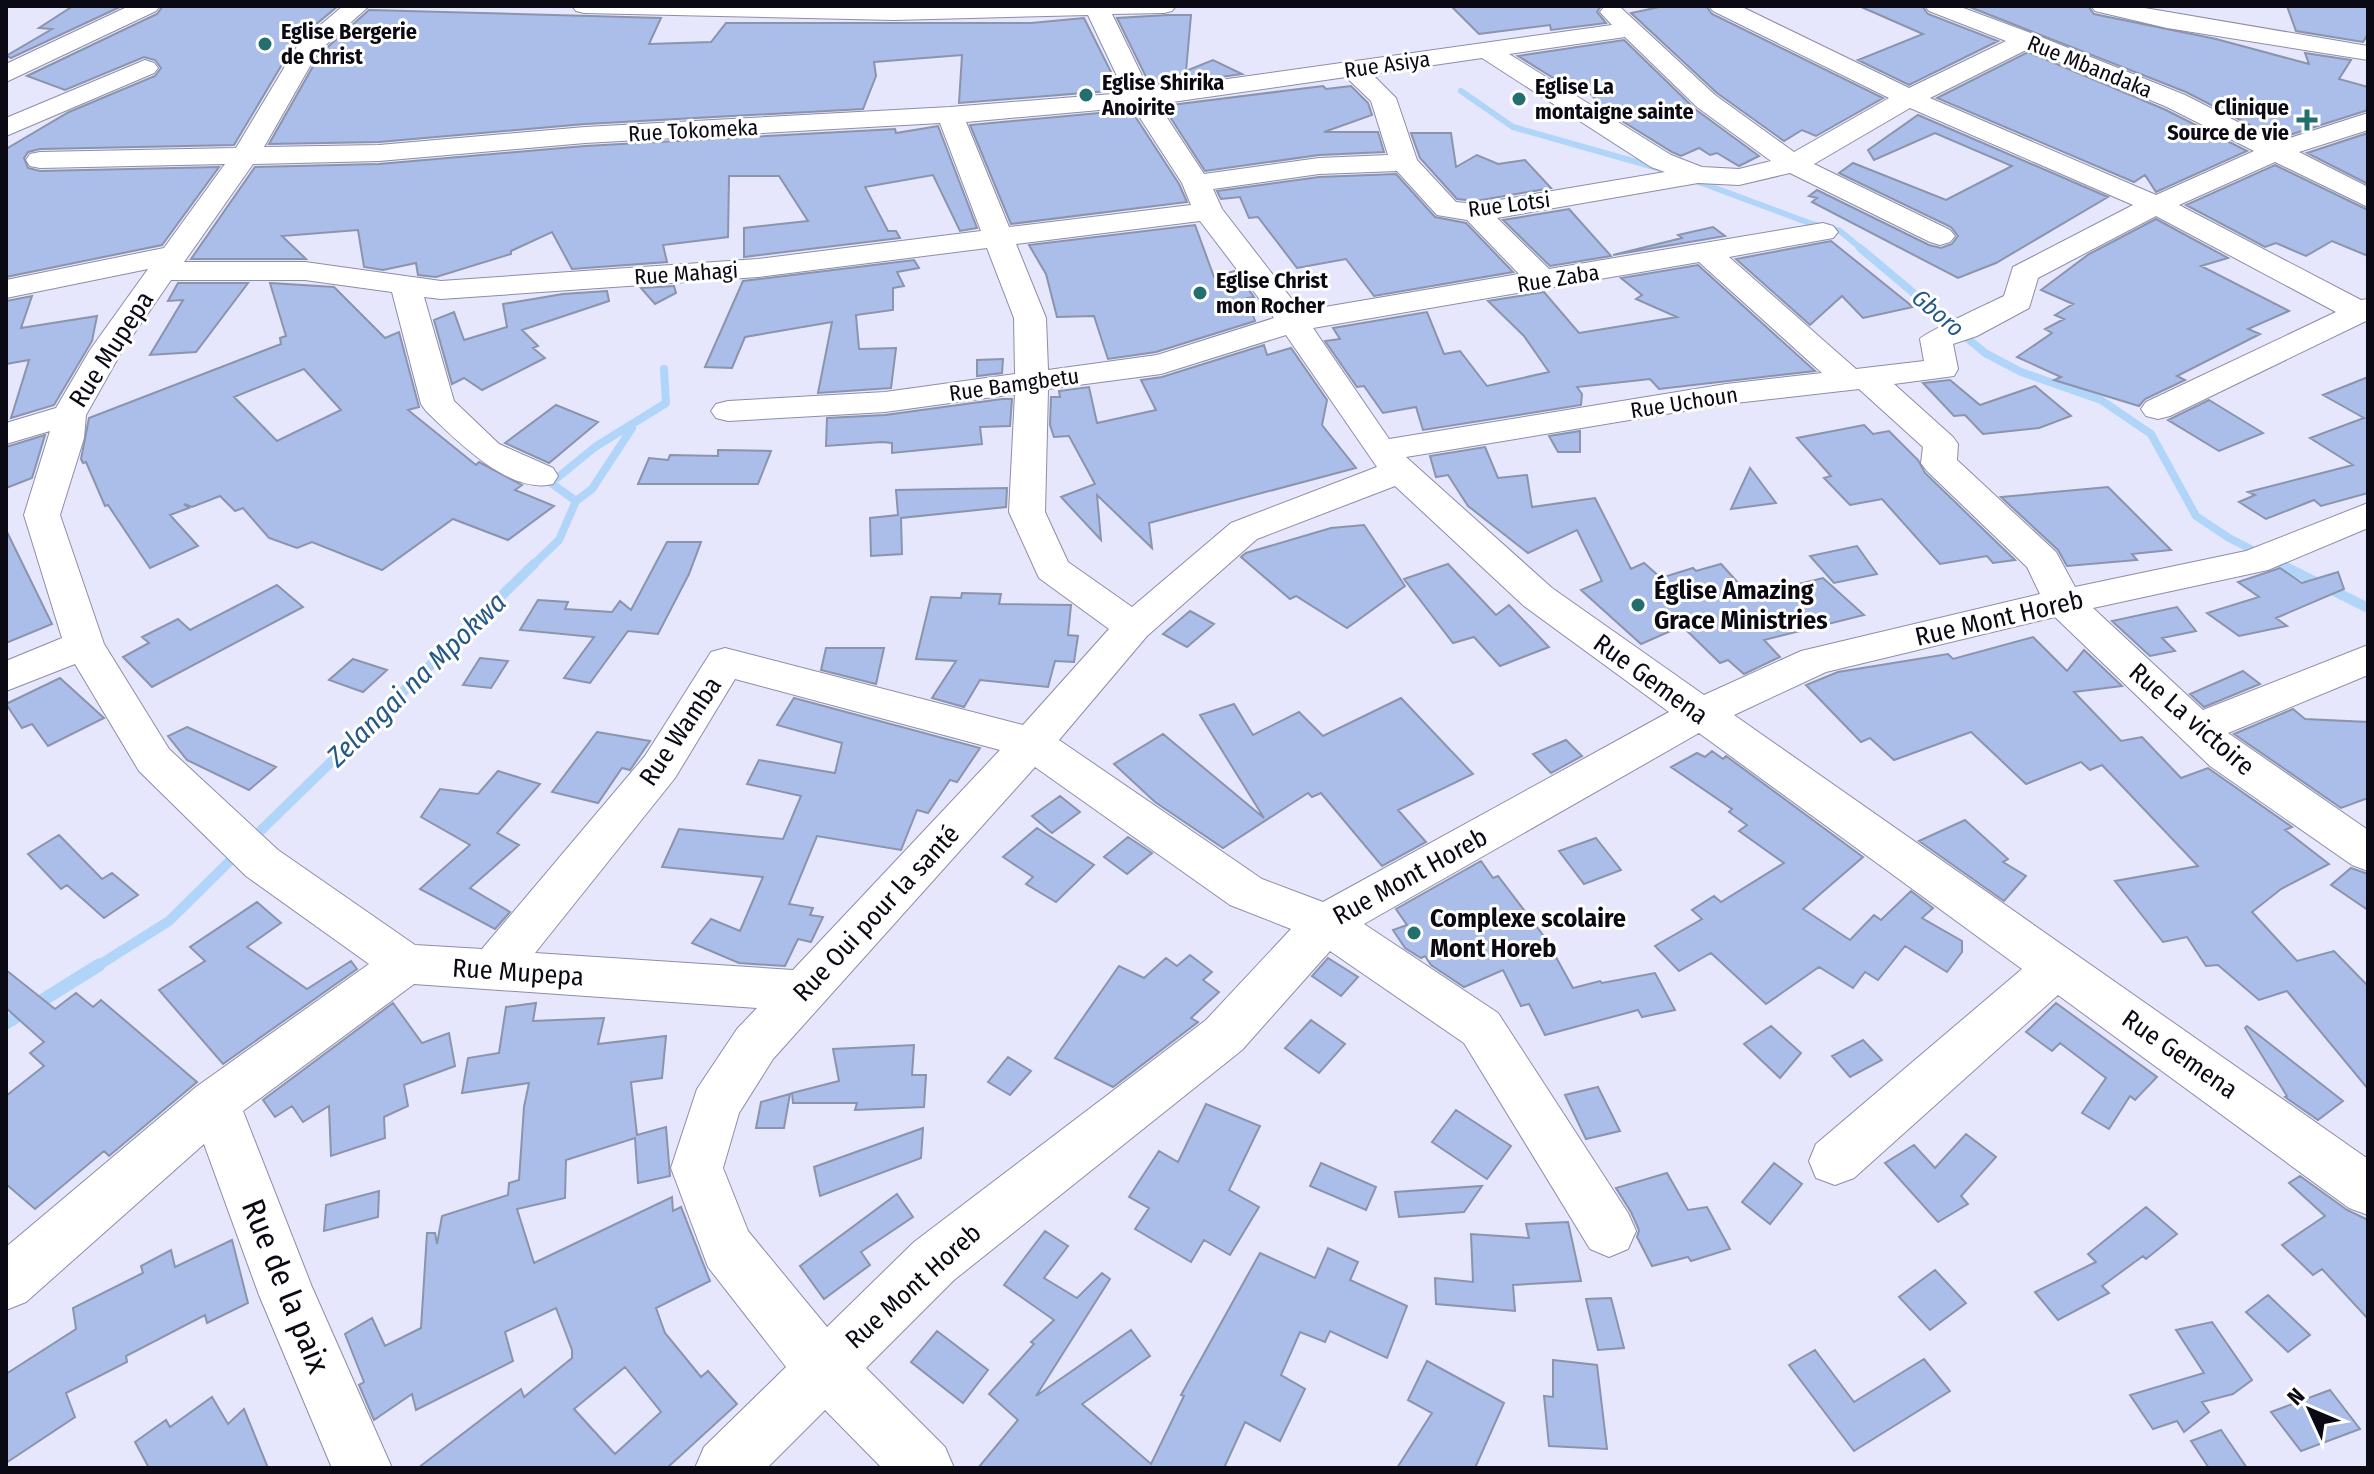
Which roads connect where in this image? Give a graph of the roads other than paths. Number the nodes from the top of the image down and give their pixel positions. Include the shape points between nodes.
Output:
1 (148, 6) edge
2 (357, 6) edge
3 (584, 6) edge
4 (1164, 6) edge
5 (1605, 6) edge
6 (1721, 6) edge
7 (1937, 6) edge
8 (2103, 6) edge
9 (761, 8) edge
10 (1089, 8) edge
11 (2172, 13) edge
12 (1633, 29) junction
13 (2027, 40) junction
14 (1486, 50) junction
15 (2368, 53) edge
16 (145, 68) dead end
17 (1352, 69) junction
18 (6, 74) edge
19 (2117, 75) junction
20 (1909, 98) junction
21 (1141, 99) junction
22 (950, 115) junction
23 (2368, 121) edge
24 (6, 128) edge
25 (2276, 151) junction
26 (245, 156) junction
27 (40, 160) dead end
28 (1404, 162) junction
29 (1793, 164) junction
30 (1698, 175) junction
31 (1202, 197) junction
32 (2368, 198) edge
33 (2156, 205) junction
34 (1476, 213) junction
35 (1823, 232) dead end
36 (1940, 236) dead end
37 (996, 238) junction
38 (1708, 254) junction
39 (168, 263) junction
40 (1542, 280) junction
41 (406, 286) junction
42 (6, 289) edge
43 (2363, 310) edge
44 (1293, 322) junction
45 (1859, 380) junction
46 (1032, 381) junction
47 (2158, 409) dead end
48 (728, 411) dead end
49 (69, 415) junction
50 (6, 434) edge
51 (1390, 461) junction
52 (540, 476) dead end
53 (2368, 515) edge
54 (2063, 602) junction
55 (1133, 627) junction
56 (84, 645) junction
57 (2368, 659) edge
58 (6, 677) edge
59 (1699, 714) junction
60 (2197, 729) junction
61 (1032, 743) junction
62 (2368, 853) edge
63 (1326, 923) junction
64 (406, 964) junction
65 (2057, 967) junction
66 (493, 970) junction
67 (804, 991) junction
68 (214, 1103) junction
69 (1835, 1161) dead end
70 (2368, 1190) edge
71 (1609, 1231) dead end
72 (6, 1283) edge
73 (823, 1367) junction
74 (362, 1468) edge
75 (725, 1468) edge
76 (924, 1468) edge

1 - 18 street
2 - 26 street, Rue Mupepa via 308,48
3 - 9 street
4 - 10 street
5 - 12 street
6 - 20 street
7 - 13 street, Rue Mbandaka
8 - 11 street
9 - 10 street via 894,13
10 - 21 street, Rue Gemena
11 - 15 street
11 - 19 street
12 - 14 street, Rue Asiya
12 - 29 street via 1706,101
13 - 19 street, Rue Mbandaka
13 - 20 street
14 - 17 street, Rue Asiya
14 - 30 street via 1661,161
16 - 24 street
17 - 21 street, Rue Asiya
17 - 28 street via 1383,98
19 - 25 street, Rue Mbandaka
20 - 29 street
20 - 33 street
21 - 22 street, Rue Tokomeka
21 - 31 street, Rue Gemena
22 - 26 street, Rue Tokomeka via 585,135 379,153
22 - 37 street
23 - 25 street
25 - 32 street, Rue Mbandaka
25 - 33 street
26 - 27 street, Rue Tokomeka
26 - 39 street, Rue Mupepa
28 - 31 street via 1319,166
28 - 34 street, Rue Lotsi via 1447,209
29 - 30 street via 1739,177
29 - 36 street
30 - 34 street, Rue Lotsi
31 - 37 street, Rue Mahagi
31 - 44 street, Rue Gemena
33 - 43 street
33 - 45 street, Rue Uchoun via 2024,273 2018,301 1936,339 1942,369
34 - 40 street
35 - 38 street, Rue Zaba
37 - 41 street, Rue Mahagi via 758,268 441,290
37 - 46 street via 1030,318
38 - 40 street, Rue Zaba
38 - 45 street
39 - 41 street, Rue Mahagi via 305,271
39 - 42 street, Rue Mahagi
39 - 49 street, Rue Mupepa via 106,350
40 - 44 street, Rue Zaba
41 - 52 street via 438,404 487,451
43 - 47 street
44 - 46 street, Rue Bamgbetu via 1161,364
44 - 51 street, Rue Gemena
45 - 51 street, Rue Uchoun via 1726,394
45 - 54 street via 1941,444 1939,463 2043,561
46 - 48 street, Rue Bamgbetu via 885,402
46 - 55 street via 1027,512 1052,569
49 - 50 street
49 - 56 street, Rue Mupepa via 67,438 42,515
51 - 55 street, Rue Oui pour la santé via 1244,531
51 - 59 street, Rue Gemena via 1538,597
53 - 54 street, Rue Mont Horeb via 2265,558
54 - 59 street, Rue Mont Horeb via 1815,661
54 - 60 street, Rue La victoire
55 - 61 street, Rue Oui pour la santé
56 - 58 street
56 - 64 street, Rue Mupepa via 154,760 249,852
57 - 60 street
59 - 63 street, Rue Mont Horeb
59 - 65 street, Rue Gemena
60 - 62 street, Rue La victoire via 2225,755
61 - 63 street via 1246,892
61 - 66 street, Rue Wamba via 725,662 660,767
61 - 67 street, Rue Oui pour la santé
63 - 71 street via 1481,1028
63 - 73 street, Rue Mont Horeb via 1224,1035 934,1261
64 - 66 street, Rue Mupepa
64 - 68 street
65 - 69 street
65 - 70 street, Rue Gemena
66 - 67 street, Rue Mupepa
67 - 73 street, Rue Oui pour la santé via 755,1044 715,1105 697,1168 727,1248
68 - 72 street
68 - 74 street, Rue de la paix via 287,1295
73 - 75 street, Rue Mont Horeb
73 - 76 street, Rue Oui pour la santé

